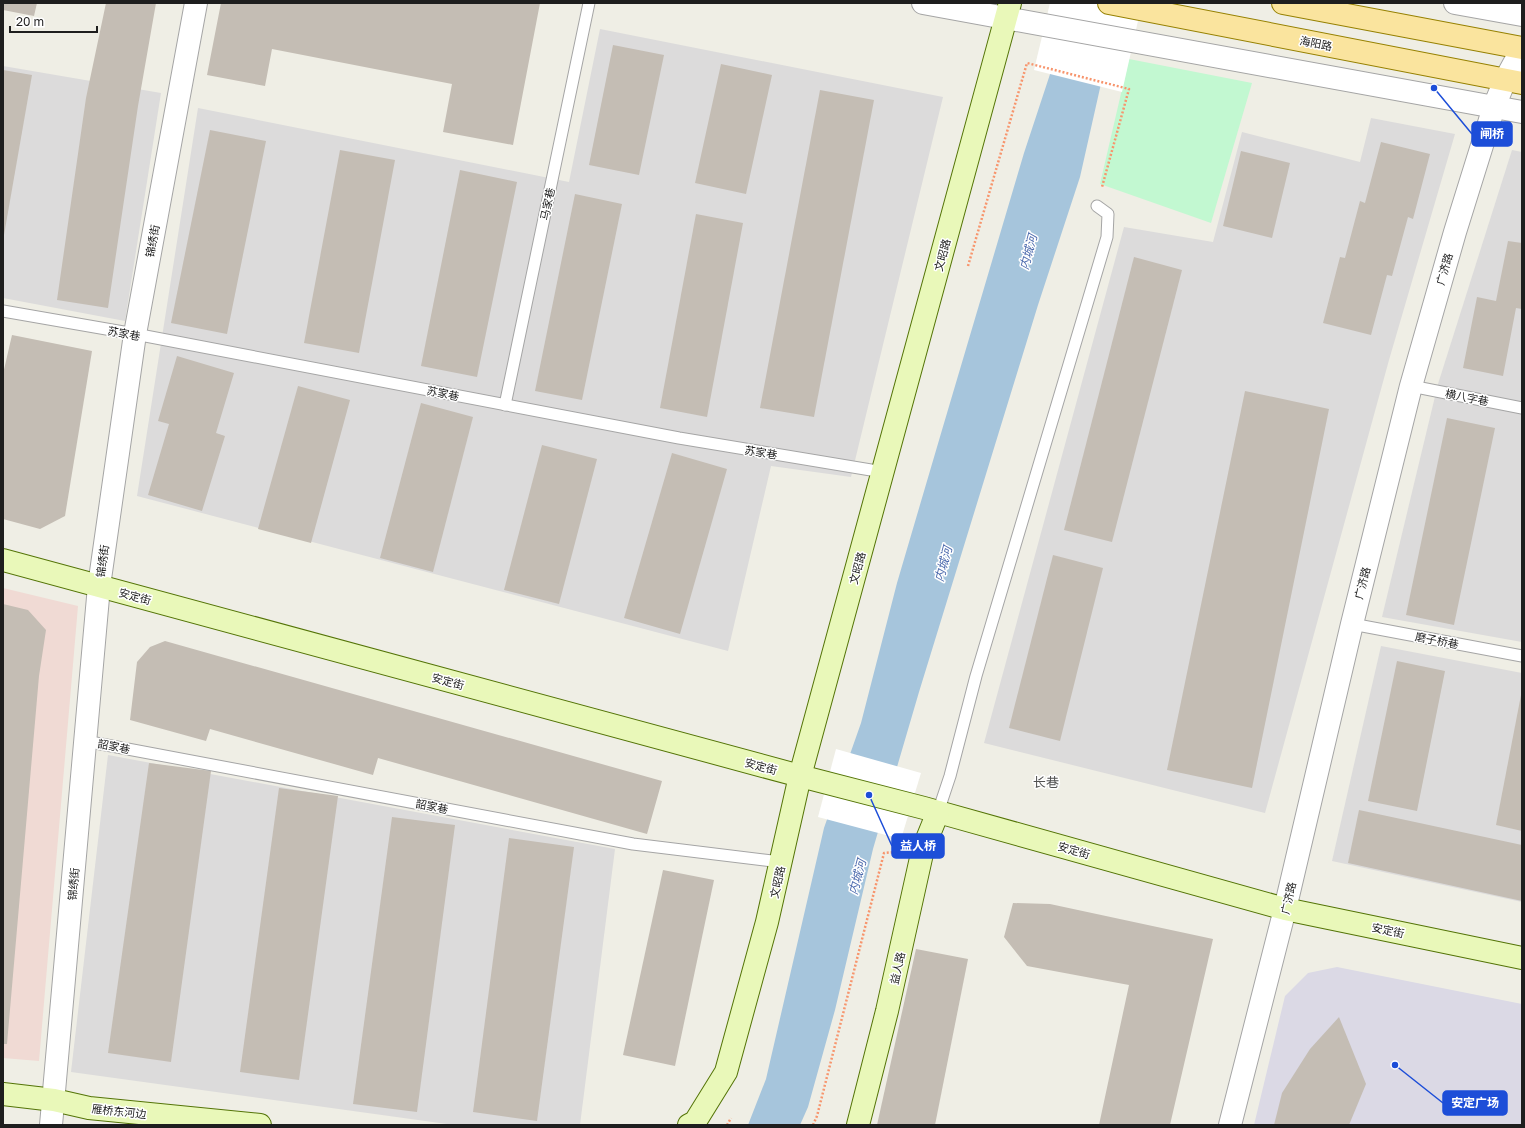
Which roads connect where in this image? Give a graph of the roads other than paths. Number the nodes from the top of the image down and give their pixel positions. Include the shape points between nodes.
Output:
1 (196, 3) edge
2 (589, 3) edge
3 (923, 3) edge
4 (1109, 3) edge
5 (1283, 3) edge
6 (1455, 3) edge
7 (1009, 11) edge
8 (1522, 15) edge
9 (1522, 49) edge
10 (1514, 81) edge
11 (1494, 107) junction
12 (1522, 112) edge
13 (1097, 206) dead end
14 (3, 311) edge
15 (135, 334) junction
16 (1411, 386) junction
17 (505, 405) junction
18 (1522, 408) edge
19 (883, 472) junction
20 (3, 560) edge
21 (99, 586) junction
22 (1352, 624) junction
23 (1522, 656) edge
24 (85, 741) junction
25 (809, 779) junction
26 (931, 810) junction
27 (781, 862) junction
28 (1285, 909) junction
29 (1522, 958) edge
30 (3, 1094) edge
31 (54, 1100) junction
32 (51, 1125) edge
33 (260, 1125) edge
34 (690, 1125) edge
35 (858, 1125) edge
36 (1230, 1125) edge

1 - 15 street, 锦绣街
2 - 17 lane, 马家巷
3 - 7 street
4 - 10 main road, 海阳路
5 - 9 main road
6 - 8 street
7 - 11 street via 1052,26
7 - 19 street, 文昭路
9 - 10 street, 广济路
10 - 11 street, 广济路
11 - 12 street
11 - 16 street, 广济路
13 - 26 lane via 1108,214 1108,237 976,676 950,776
14 - 15 lane, 苏家巷
15 - 17 lane, 苏家巷
15 - 21 street, 锦绣街
16 - 18 lane, 横八字巷
16 - 22 street, 广济路
17 - 19 lane, 苏家巷 via 679,438
19 - 25 street, 文昭路
20 - 21 street, 安定街
21 - 24 street, 锦绣街
21 - 25 street, 安定街
22 - 23 lane, 磨子桥巷
22 - 28 street, 广济路
24 - 27 lane, 韶家巷 via 632,844
24 - 31 street, 锦绣街
25 - 26 street, 安定街
25 - 27 street, 文昭路
26 - 28 street, 安定街
26 - 35 street, 益人路 via 887,1011
27 - 34 street, 文昭路 via 726,1072 695,1122
28 - 29 street, 安定街
28 - 36 street, 广济路
30 - 31 street, 雁桥东河边
31 - 32 street, 锦绣街
31 - 33 street, 雁桥东河边 via 89,1108

